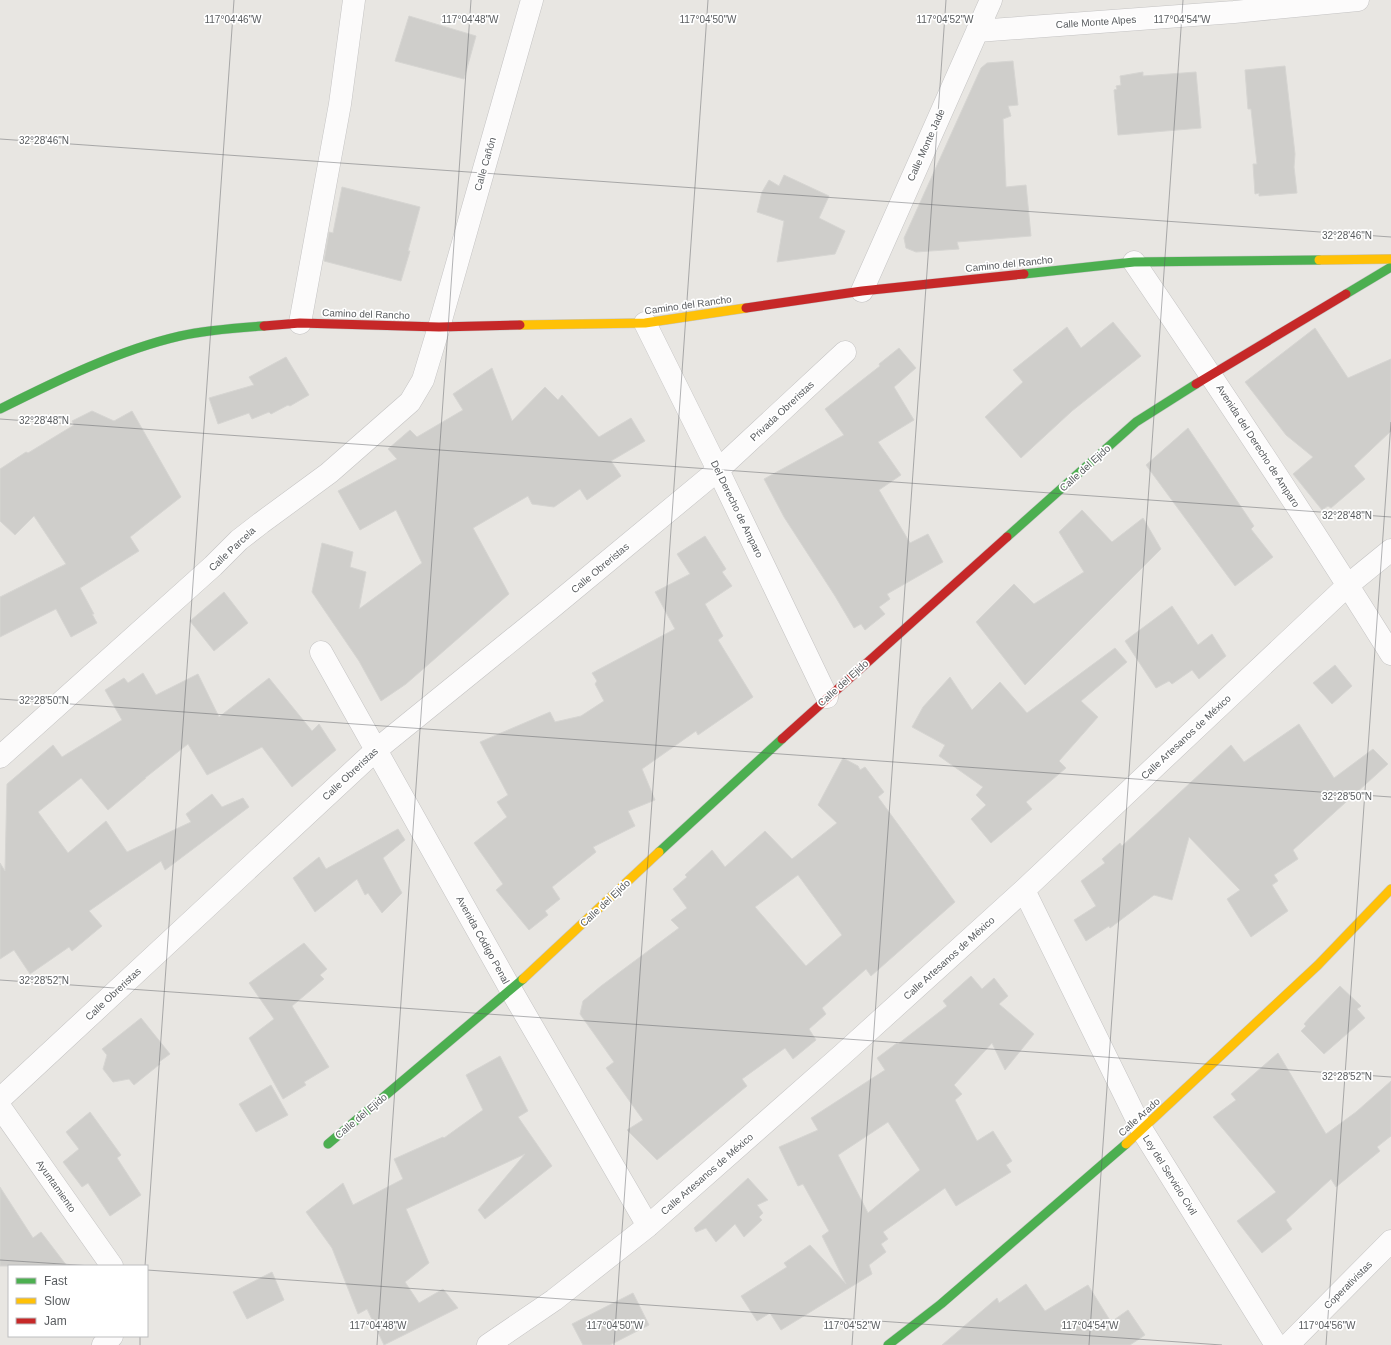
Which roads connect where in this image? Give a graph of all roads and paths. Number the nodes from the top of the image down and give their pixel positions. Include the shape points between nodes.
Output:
1 (354, 0) edge
2 (532, 0) edge
3 (991, 0) edge
4 (1358, 0) edge
5 (1237, 6) edge
6 (977, 30) junction
7 (1391, 259) edge
8 (1134, 262) junction
9 (1391, 267) edge
10 (862, 291) junction
11 (644, 323) junction
12 (300, 324) junction
13 (439, 327) junction
14 (846, 352) dead end
15 (1211, 375) junction
16 (0, 409) edge
17 (718, 470) junction
18 (1391, 550) edge
19 (1348, 585) junction
20 (321, 652) dead end
21 (1391, 654) edge
22 (827, 697) junction
23 (376, 750) junction
24 (0, 757) edge
25 (1391, 889) edge
26 (1024, 890) junction
27 (511, 990) junction
28 (0, 1099) edge
29 (0, 1107) edge
30 (1142, 1130) junction
31 (328, 1144) dead end
32 (648, 1226) junction
33 (1391, 1241) edge
34 (111, 1265) edge
35 (111, 1337) edge
36 (103, 1345) edge
37 (488, 1345) edge
38 (888, 1345) edge
39 (1276, 1345) edge
40 (1288, 1345) edge

1 - 12 street via 340,104
2 - 13 street, Calle Cañón
3 - 6 street, Calle Monte Jade
4 - 5 street, Calle Monte Alpes
5 - 6 street, Calle Monte Alpes
6 - 10 street, Calle Monte Jade
7 - 8 street, Camino del Rancho
8 - 10 street, Camino del Rancho
8 - 15 street, Avenida del Derecho de Amparo
9 - 15 street, Calle del Ejido
10 - 11 street, Camino del Rancho
11 - 13 street, Camino del Rancho
11 - 17 street, Del Derecho de Amparo
12 - 13 street, Camino del Rancho
12 - 16 street, Camino del Rancho via 228,328 180,336 127,352 66,377
13 - 24 street, Calle Parcela via 423,380 410,402 329,473 239,540 214,566
14 - 17 street, Privada Obreristas
15 - 19 street, Avenida del Derecho de Amparo
15 - 22 street, Calle del Ejido via 1136,422
17 - 22 street, Del Derecho de Amparo
17 - 23 street, Calle Obreristas
18 - 19 street, Calle Artesanos de México
19 - 21 street, Avenida del Derecho de Amparo
19 - 26 street, Calle Artesanos de México
20 - 23 street, Avenida Código Penal
22 - 27 street, Calle del Ejido
23 - 27 street, Avenida Código Penal
23 - 28 street, Calle Obreristas
25 - 30 street, Calle Arado via 1318,965
26 - 30 street, Ley del Servicio Civil
26 - 32 street, Calle Artesanos de México
27 - 31 street, Calle del Ejido
27 - 32 street, Avenida Código Penal
29 - 34 street, Ayuntamiento
30 - 38 street, Calle Arado via 941,1304
30 - 39 street, Ley del Servicio Civil
32 - 37 street, Calle Artesanos de México via 554,1300
33 - 40 street, Coperativistas
35 - 36 street

